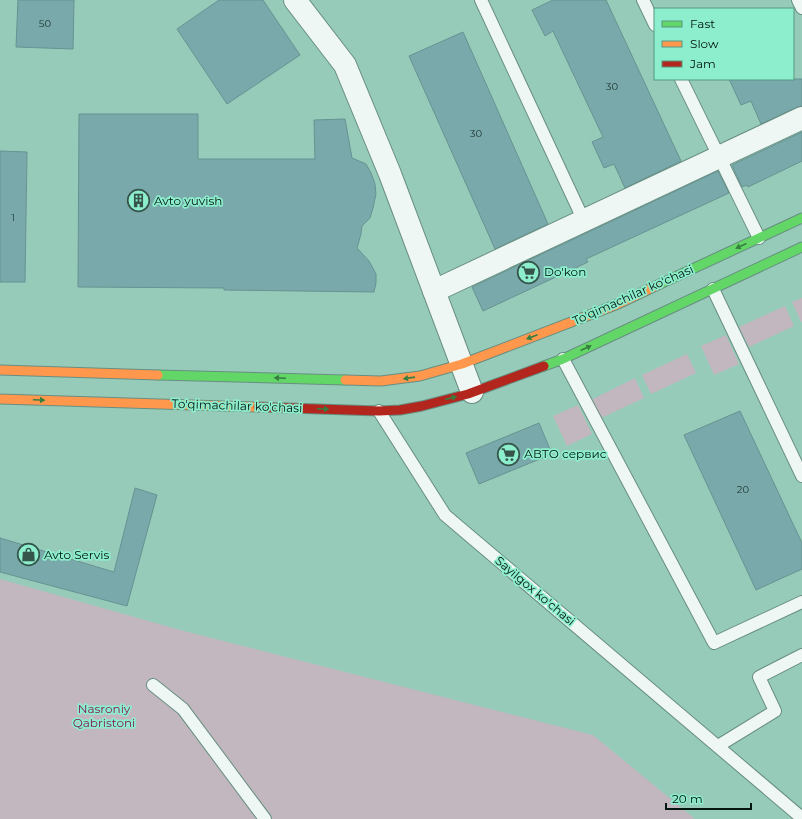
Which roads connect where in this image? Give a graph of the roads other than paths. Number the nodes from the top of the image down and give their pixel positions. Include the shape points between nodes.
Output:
1 (295, 0) edge
2 (481, 0) edge
3 (643, 0) edge
4 (798, 0) edge
5 (802, 8) edge
6 (654, 23) edge
7 (681, 80) edge
8 (802, 118) edge
9 (719, 157) junction
10 (802, 218) edge
11 (584, 221) junction
12 (759, 238) junction
13 (802, 247) edge
14 (713, 289) junction
15 (434, 292) junction
16 (563, 359) junction
17 (462, 364) junction
18 (0, 370) edge
19 (472, 392) junction
20 (0, 399) edge
21 (379, 411) junction
22 (802, 476) edge
23 (802, 602) edge
24 (802, 656) edge
25 (152, 685) dead end
26 (718, 746) junction
27 (802, 818) edge
28 (265, 819) edge

1 - 15 street via 345,65 390,174
2 - 11 lane
3 - 6 lane
4 - 5 lane
7 - 9 lane
8 - 9 street
9 - 11 street
9 - 12 lane
10 - 12 main road, To'qimachilar ko'chasi
11 - 15 street
12 -> 17 main road, To'qimachilar ko'chasi via 618,304
13 - 14 main road, To'qimachilar ko'chasi
16 -> 14 main road, To'qimachilar ko'chasi
14 - 22 lane
15 - 17 street
16 - 19 main road, To'qimachilar ko'chasi
16 - 23 lane via 714,643
17 -> 18 main road, To'qimachilar ko'chasi via 420,376 381,380
17 - 19 street
21 -> 19 main road, To'qimachilar ko'chasi via 422,406
20 -> 21 main road, To'qimachilar ko'chasi
21 - 26 lane, Sayilgox ko'chasi via 445,515
24 - 26 lane via 758,677 775,711
25 - 28 lane via 183,709
26 - 27 lane, Sayilgox ko'chasi

